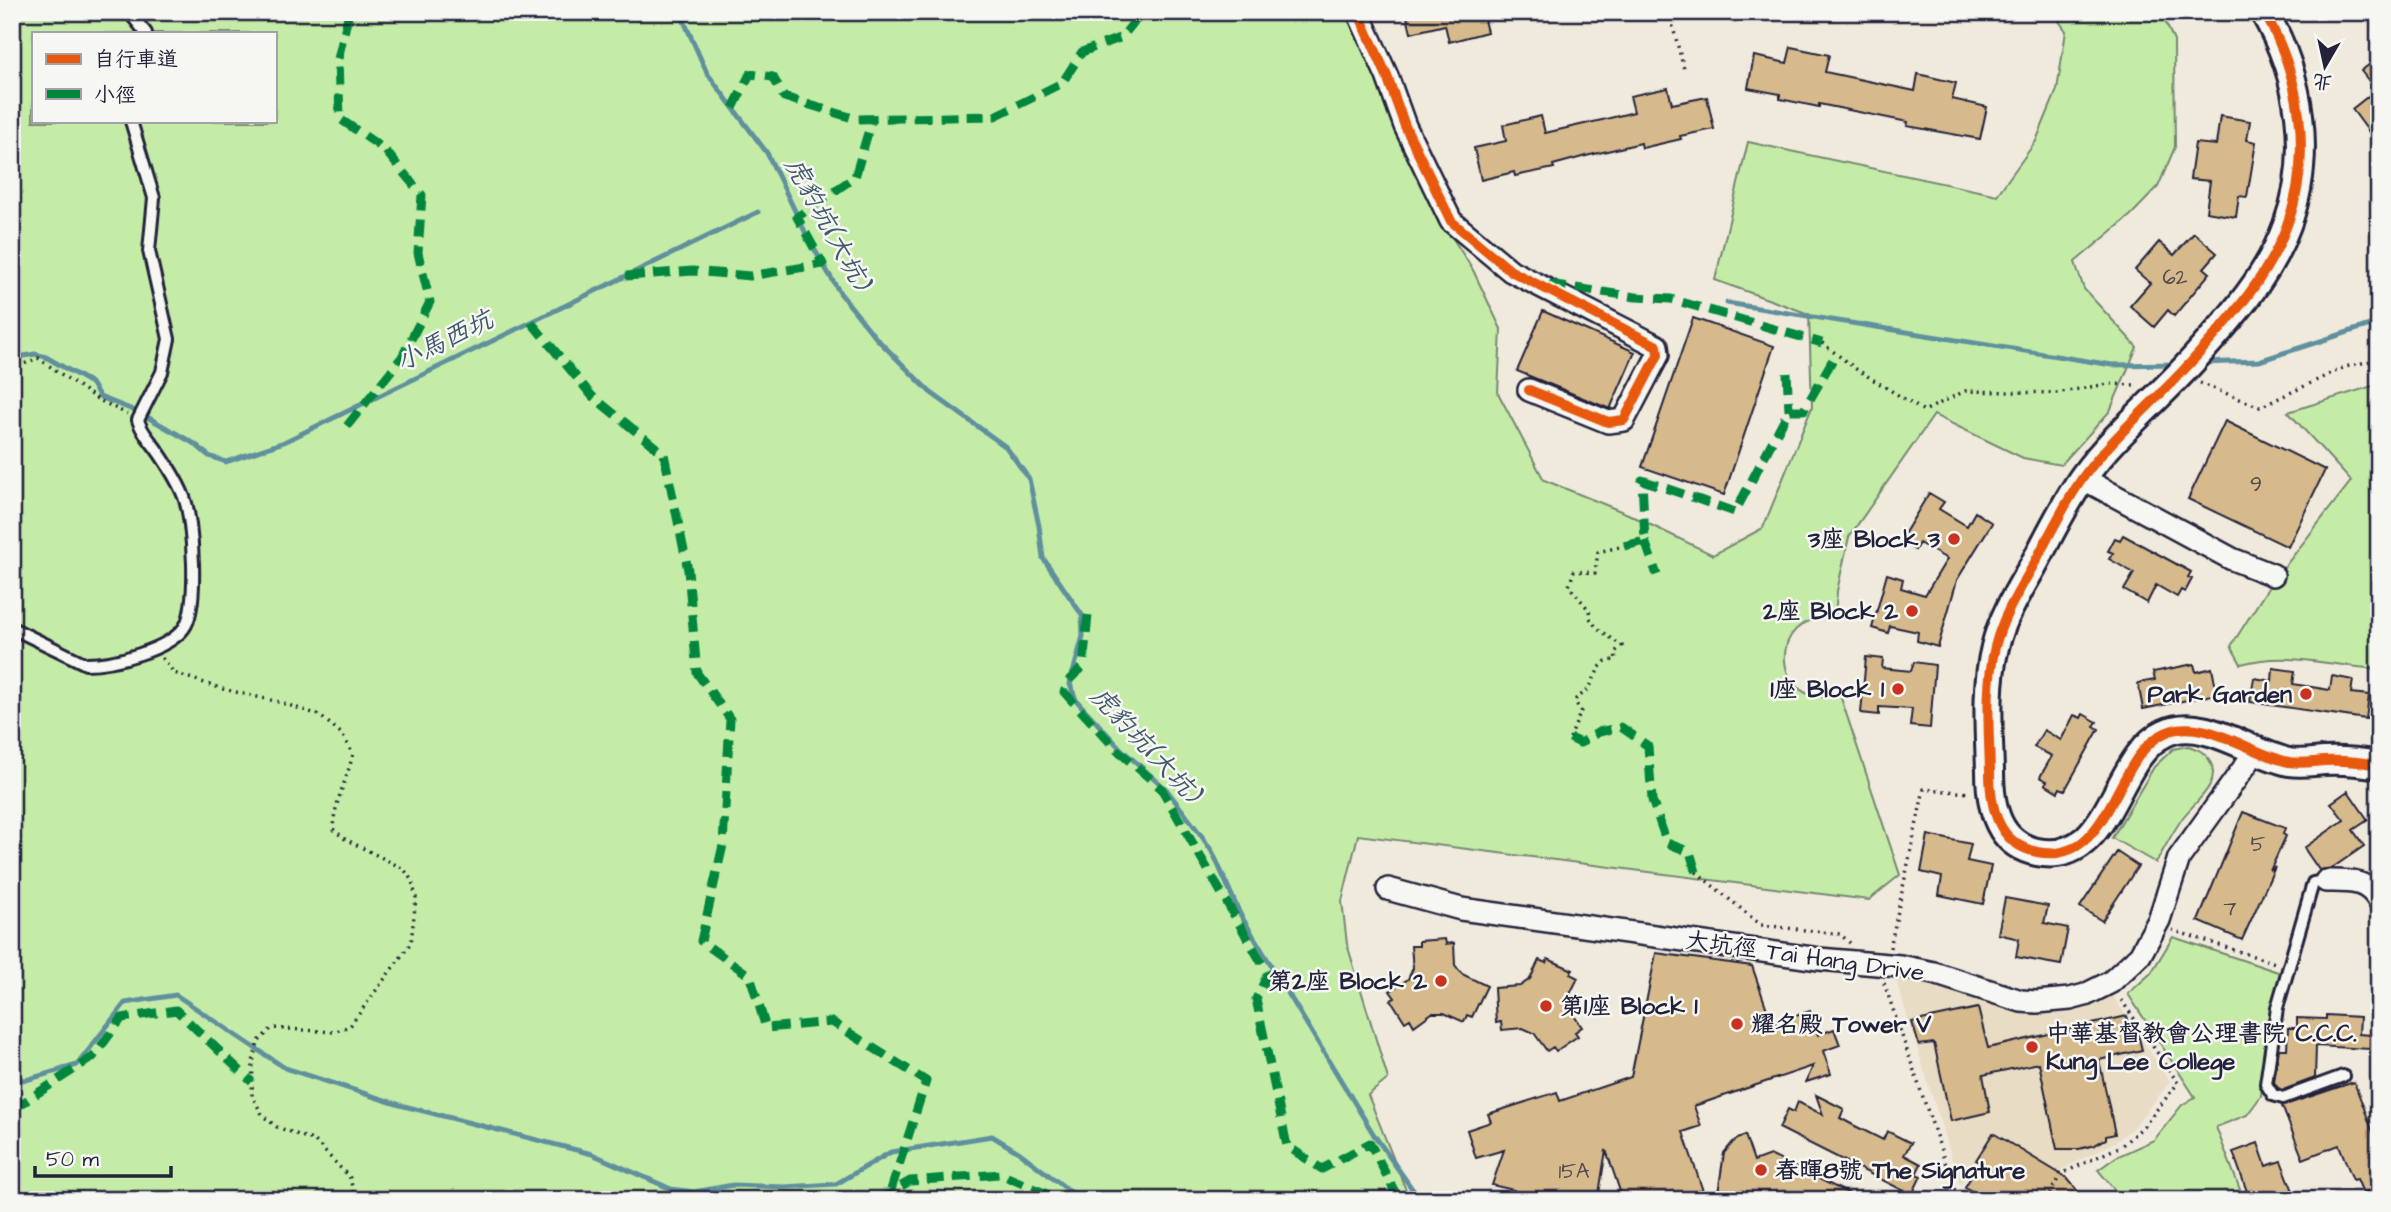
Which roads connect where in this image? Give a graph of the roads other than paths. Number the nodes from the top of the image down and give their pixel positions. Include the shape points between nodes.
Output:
1 (129, 12) edge
2 (1358, 12) edge
3 (2264, 12) edge
4 (145, 32) edge
5 (131, 122) edge
6 (1529, 390) dead end
7 (2082, 478) junction
8 (2273, 575) dead end
9 (12, 628) edge
10 (2256, 751) junction
11 (2379, 765) edge
12 (2326, 881) joint
13 (1388, 889) dead end
14 (2379, 901) edge
15 (2343, 1076) dead end
16 (2379, 1196) edge
17 (2369, 1200) edge

1 - 4 lane
2 - 6 street via 1451,221 1511,271 1659,349 1624,420 1608,422
3 - 7 street via 2288,63 2298,101 2297,184 2287,225 2266,268 2192,369
5 - 9 lane via 154,198 149,251 169,339 162,372 138,420 184,495 194,548 190,610 186,626 177,635 153,649 98,664 86,664
7 - 8 street via 2232,559
7 - 10 street via 2010,607 1994,648 1990,788 1993,812 2002,831 2039,853 2059,853 2077,846 2098,827 2143,750 2168,731 2198,728
10 - 11 street via 2298,763
10 - 13 street, 大坑徑 Tai Hang Drive via 2179,858 2159,920 2140,955 2111,982 2070,999 2021,1001 1900,966 1461,909
12 - 14 street via 2363,884
12 - 15 lane via 2313,883 2277,1008 2266,1084 2273,1096 2289,1098
16 - 17 lane

